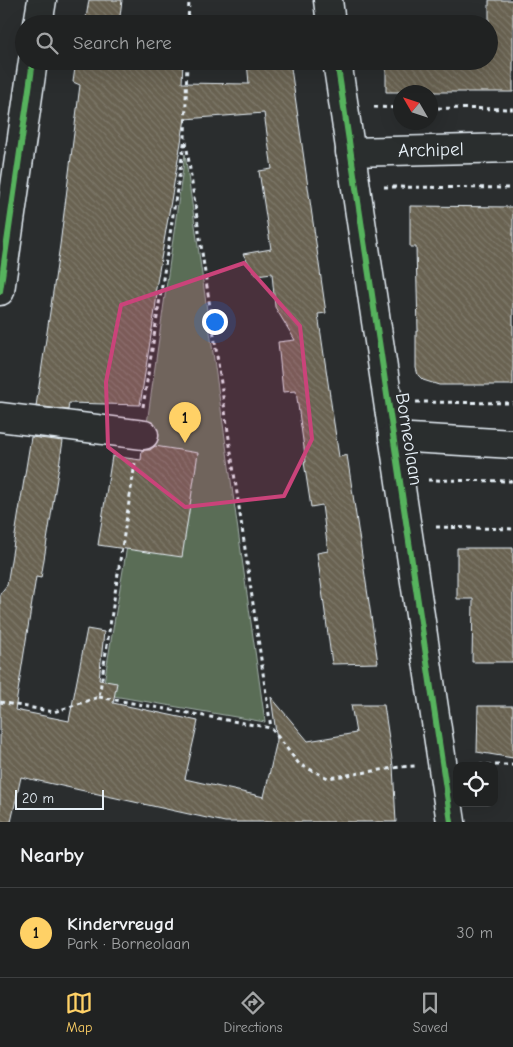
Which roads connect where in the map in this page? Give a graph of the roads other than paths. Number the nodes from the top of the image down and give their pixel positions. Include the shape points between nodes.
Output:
1 (42, 0) edge
2 (328, 0) edge
3 (40, 15) edge
4 (330, 15) edge
5 (32, 70) edge
6 (338, 70) edge
7 (513, 148) edge
8 (350, 152) junction
9 (0, 291) edge
10 (0, 417) edge
11 (142, 435) road end
12 (393, 437) junction
13 (513, 444) edge
14 (453, 765) edge
15 (451, 822) edge

1 - 3 street
2 - 4 street
5 - 9 street
6 - 8 street, Borneolaan
7 - 8 street, Archipel
8 - 12 street, Borneolaan
10 - 11 street
12 - 13 street
12 - 14 street, Borneolaan
14 - 15 street, Borneolaan

